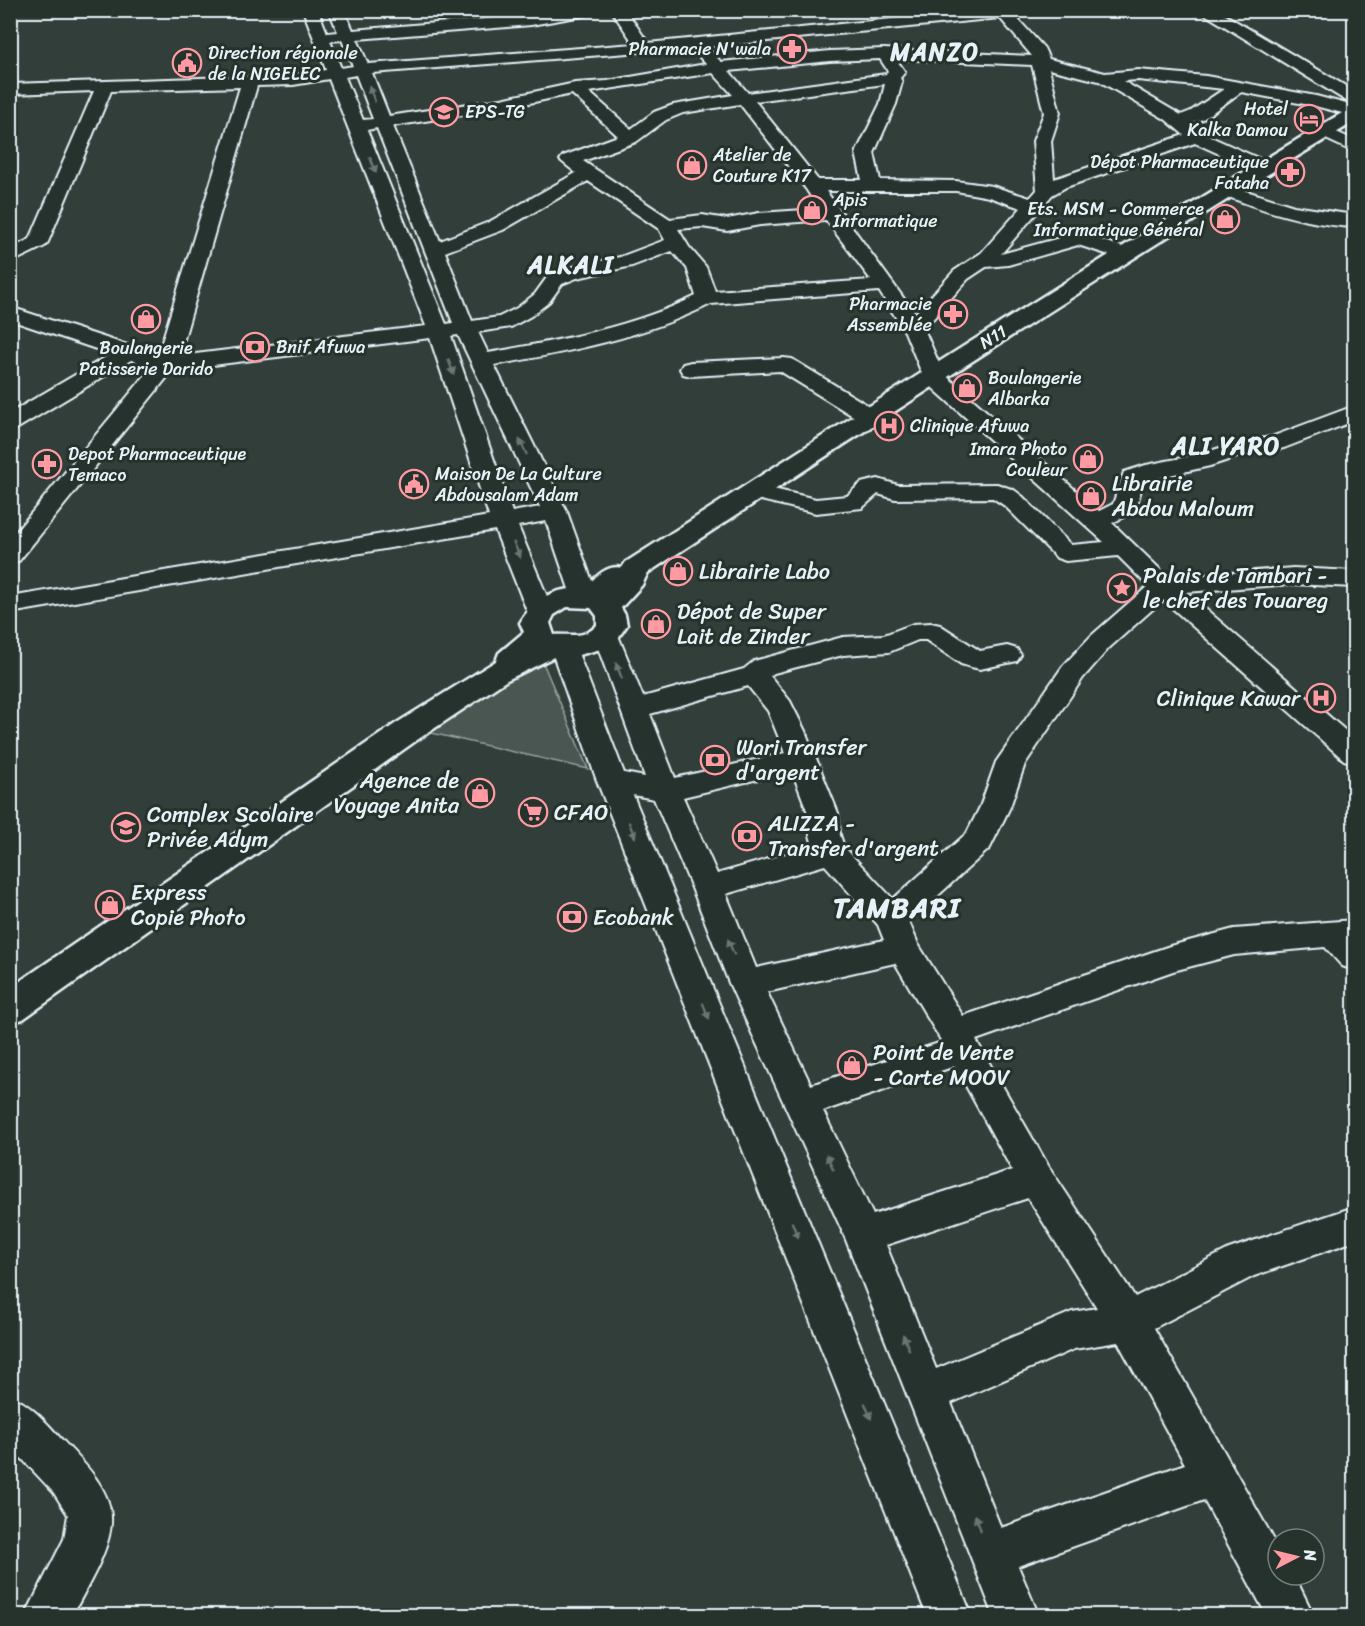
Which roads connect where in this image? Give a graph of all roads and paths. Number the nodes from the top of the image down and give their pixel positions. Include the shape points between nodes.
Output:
1 (310, 10) edge
2 (336, 10) edge
3 (594, 10) edge
4 (618, 10) edge
5 (1033, 10) edge
6 (1205, 10) edge
7 (1002, 11) edge
8 (814, 17) dead end
9 (826, 31) junction
10 (347, 35) junction
11 (321, 38) junction
12 (695, 43) junction
13 (644, 48) junction
14 (884, 54) junction
15 (1039, 62) junction
16 (718, 67) junction
17 (362, 69) junction
18 (334, 72) junction
19 (891, 78) junction
20 (1105, 78) junction
21 (250, 82) junction
22 (104, 87) junction
23 (574, 88) junction
24 (1236, 88) junction
25 (10, 89) edge
26 (1354, 98) edge
27 (745, 99) junction
28 (1354, 112) edge
29 (382, 122) junction
30 (1179, 122) junction
31 (358, 126) junction
32 (1323, 131) junction
33 (1196, 137) junction
34 (630, 138) junction
35 (1354, 147) edge
36 (1263, 167) junction
37 (589, 173) junction
38 (812, 184) junction
39 (872, 185) junction
40 (1227, 190) junction
41 (1046, 191) junction
42 (1032, 205) junction
43 (831, 214) junction
44 (1354, 221) edge
45 (666, 225) junction
46 (677, 242) junction
47 (435, 249) junction
48 (1125, 254) junction
49 (10, 257) edge
50 (980, 262) junction
51 (884, 285) junction
52 (707, 298) junction
53 (10, 313) edge
54 (465, 328) junction
55 (914, 328) junction
56 (438, 330) junction
57 (128, 354) junction
58 (482, 361) junction
59 (166, 364) junction
60 (691, 369) dead end
61 (933, 376) junction
62 (869, 416) junction
63 (1350, 418) edge
64 (10, 423) edge
65 (756, 492) junction
66 (555, 512) junction
67 (503, 520) junction
68 (1096, 521) junction
69 (1123, 548) junction
70 (10, 556) edge
71 (1354, 579) edge
72 (1162, 586) junction
73 (10, 605) edge
74 (597, 609) junction
75 (549, 634) junction
76 (1007, 655) dead end
77 (754, 675) junction
78 (633, 709) junction
79 (1354, 753) edge
80 (802, 759) junction
81 (612, 781) junction
82 (665, 790) junction
83 (831, 852) junction
84 (708, 888) junction
85 (898, 934) junction
86 (1347, 941) edge
87 (746, 983) junction
88 (10, 1008) edge
89 (959, 1041) junction
90 (802, 1103) junction
91 (1036, 1179) junction
92 (1354, 1224) edge
93 (863, 1235) junction
94 (1128, 1321) junction
95 (927, 1394) junction
96 (10, 1416) edge
97 (1214, 1475) junction
98 (990, 1554) junction
99 (47, 1616) edge
100 (950, 1616) edge
101 (1017, 1616) edge
102 (1292, 1616) edge

1 - 11 street
2 - 10 street
3 - 10 street via 531,20
4 - 13 street
5 - 7 street
6 - 26 street
7 - 9 street
7 - 15 street via 1038,51
8 - 9 street
9 - 12 street
10 - 11 street
10 - 17 street
11 - 18 street
12 - 13 street
12 - 16 street
13 - 17 street
14 - 15 street
14 - 16 street
14 - 19 street via 897,72
15 - 20 street
15 - 41 street via 1052,113 1042,141
16 - 23 street
16 - 27 street
17 - 18 street
29 -> 17 street
18 - 21 street via 293,80
18 - 31 street
19 - 27 street
19 - 39 street via 894,82 888,104 865,153
20 - 24 street via 1138,75
20 - 30 street
21 - 22 street
21 - 59 street
22 - 25 street
22 - 49 street via 38,242
23 - 29 street via 501,104
23 - 34 street
24 - 28 street via 1316,101
24 - 30 street via 1197,115
27 - 34 street via 669,112
27 - 38 street
28 - 32 main road, N11
29 - 31 street
29 - 47 street
30 - 33 street
31 -> 56 street
32 - 35 street
32 - 36 main road, N11
33 - 36 street
33 - 41 street
34 - 37 street via 569,160
36 - 40 main road, N11
37 - 45 street
37 - 47 street via 493,228
38 - 39 street
38 - 43 street
39 - 42 street via 956,186
40 - 44 street via 1270,207
40 - 48 main road, N11
41 - 42 street
42 - 50 street
43 - 45 street via 759,219 740,225 702,221
43 - 51 street
45 - 46 street
46 - 52 street via 696,267
46 - 54 street via 625,262 571,273 555,280 542,298 511,320
47 - 54 street
48 - 50 street via 1078,239
48 - 61 main road, N11
50 - 55 street via 961,275
51 - 52 street
51 - 55 street
52 - 58 street via 619,335
53 - 57 street
54 - 56 street
54 - 58 street
55 - 61 street via 928,354
56 - 59 street
56 -> 67 street
57 - 59 street
57 - 64 street
66 -> 58 street
59 - 70 street
60 - 62 street via 783,364
61 - 62 main road, N11
61 - 68 street
62 - 65 main road, N11
63 - 68 street via 1276,443 1132,477 1124,508
65 - 69 street via 816,506 853,503 869,488 882,486 895,492 998,491 1008,495 1046,538 1066,554
65 - 74 main road, N11 via 636,568 632,579
66 - 67 street
66 - 74 street
67 - 73 street
67 -> 75 street
68 - 69 street
69 - 72 street
71 - 72 street via 1293,576
72 - 79 street
72 - 85 street via 1073,672 1011,762 979,840
74 - 75 main road via 559,600
74 - 75 main road via 587,644
78 -> 74 street
75 - 81 street
75 - 88 main road
76 - 77 street via 971,658 931,631 912,632 889,643 843,646 764,667
77 - 78 street
77 - 80 street via 780,708
78 - 82 street
80 - 82 street
80 - 83 street via 823,813
81 - 82 street
81 -> 100 street
82 - 84 street
83 - 84 street
83 - 85 street
87 -> 84 street
85 - 87 street
85 - 89 street
86 - 89 street via 1234,942 1170,959
87 - 90 street
89 - 90 street
89 - 91 street
93 -> 90 street
91 - 93 street
91 - 94 street
92 - 94 street via 1243,1262
95 -> 93 street
94 - 95 street via 1072,1331
94 - 97 street
98 -> 95 street
96 - 99 street via 82,1494 90,1515 86,1542
97 - 98 street
97 - 102 street
98 - 101 street

